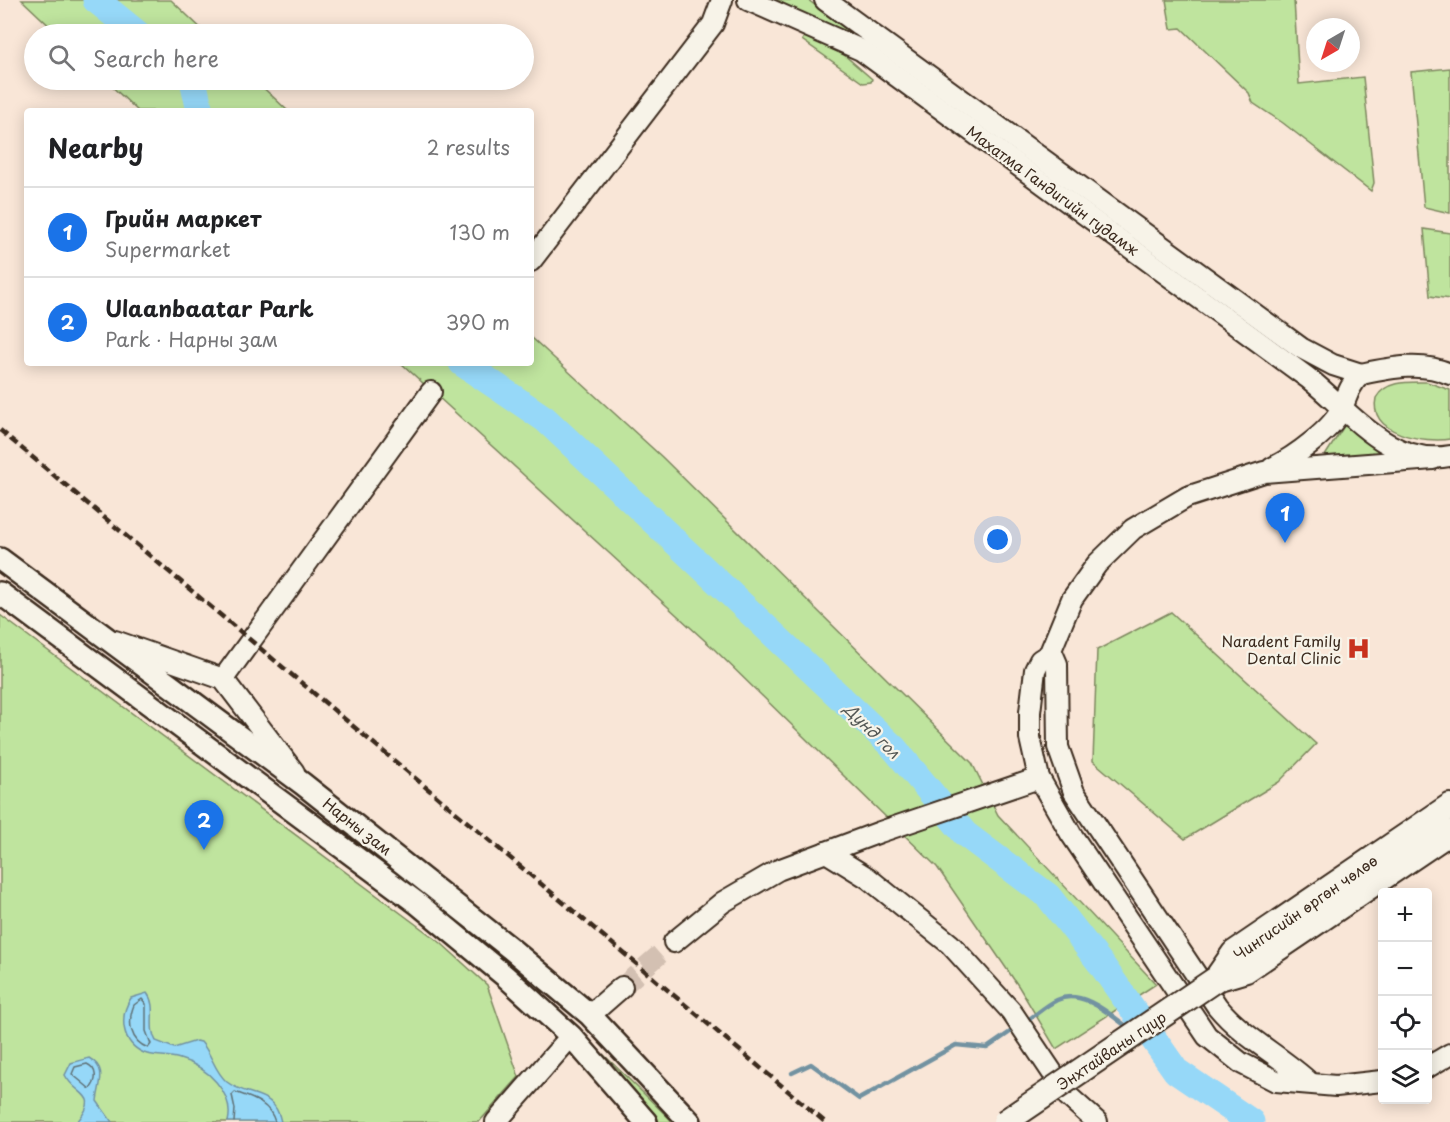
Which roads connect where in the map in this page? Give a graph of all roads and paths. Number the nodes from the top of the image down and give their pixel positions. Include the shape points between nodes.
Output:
1 (722, 0) edge
2 (825, 0) edge
3 (754, 2) edge
4 (713, 24) junction
5 (534, 257) edge
6 (1361, 374) junction
7 (1450, 374) edge
8 (431, 392) dead end
9 (1343, 407) junction
10 (1441, 458) edge
11 (1264, 472) junction
12 (0, 559) edge
13 (0, 593) edge
14 (106, 638) junction
15 (1051, 653) junction
16 (131, 656) junction
17 (110, 676) junction
18 (223, 679) junction
19 (167, 683) junction
20 (149, 704) junction
21 (1039, 778) junction
22 (303, 783) junction
23 (1450, 806) edge
24 (1450, 832) edge
25 (826, 852) junction
26 (674, 942) tunnel mouth
27 (1216, 979) junction
28 (622, 987) tunnel mouth
29 (590, 1015) junction
30 (571, 1036) junction
31 (1450, 1054) edge
32 (1432, 1065) edge
33 (1432, 1068) edge
34 (1450, 1070) edge
35 (1378, 1082) edge
36 (1310, 1083) junction
37 (496, 1122) edge
38 (646, 1122) edge
39 (690, 1122) edge
40 (1005, 1122) edge
41 (1097, 1122) edge

1 - 4 main road
2 - 6 main road, Махатма Гандигийн гудамж via 1301,348
3 - 4 main road
3 - 9 main road, Махатма Гандигийн гудамж via 861,50
4 - 5 main road
6 - 7 main road via 1412,366
6 - 9 main road via 1347,389
8 - 18 main road
9 - 10 main road, Махатма Гандигийн гудамж via 1359,425 1391,445
9 - 11 main road via 1305,450
10 - 11 main road
11 - 15 main road via 1187,497 1132,529 1078,589
12 - 14 main road, Нарны зам
13 - 17 main road, Нарны зам
14 - 16 main road, Нарны зам
14 - 18 main road
15 - 21 main road via 1040,660 1035,670 1030,712 1030,738
15 - 36 main road via 1057,664 1058,747 1074,792 1216,1006 1239,1030
16 - 17 main road via 129,673
16 - 19 main road, Нарны зам
17 - 20 main road, Нарны зам
18 - 22 main road
19 - 20 main road via 151,689
19 - 22 main road, Нарны зам
20 - 30 main road, Нарны зам via 417,903 505,975
21 - 25 main road
21 - 36 main road via 1071,834 1207,1036 1241,1063 1276,1081
22 - 29 main road, Нарны зам
23 - 27 highway, Чингисийн өргөн чөлөө via 1234,953
24 - 27 highway, Чингисийн өргөн чөлөө via 1246,970
25 - 26 main road via 778,870 723,902
25 - 41 main road via 868,878 950,944 1011,1011 1068,1096
27 - 40 highway, Энхтайваны гүүр, bridge
28 - 29 main road
29 - 39 main road, Нарны зам
30 - 37 main road
30 - 38 main road, Нарны зам
31 - 32 main road
33 - 34 main road
35 - 36 main road via 1349,1086

